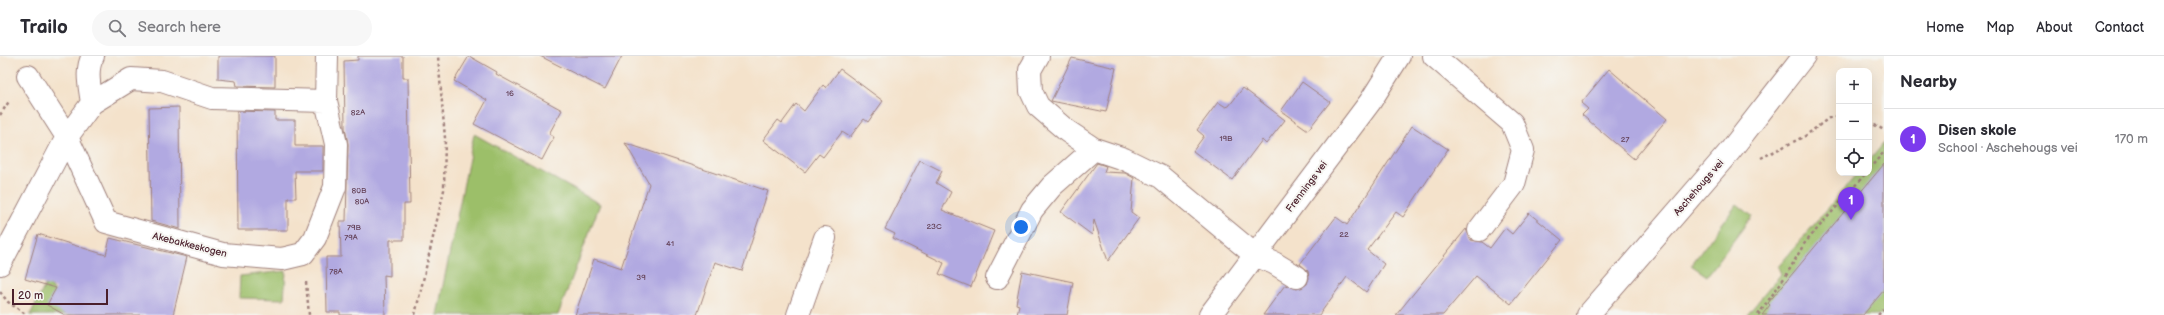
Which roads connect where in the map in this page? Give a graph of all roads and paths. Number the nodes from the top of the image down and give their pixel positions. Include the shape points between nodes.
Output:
1 (93, 56) edge
2 (328, 56) edge
3 (438, 56) edge
4 (1038, 56) edge
5 (1399, 56) edge
6 (1434, 56) edge
7 (1804, 56) edge
8 (28, 76) dead end
9 (326, 101) junction
10 (92, 103) junction
11 (1836, 117) edge
12 (1872, 124) edge
13 (1884, 130) edge
14 (67, 137) junction
15 (1094, 149) junction
16 (1730, 151) junction
17 (1884, 152) edge
18 (1872, 166) edge
19 (1863, 176) edge
20 (1479, 230) dead end
21 (825, 238) dead end
22 (303, 254) junction
23 (1254, 255) junction
24 (0, 264) edge
25 (996, 278) dead end
26 (1297, 278) dead end
27 (0, 292) edge
28 (1884, 308) edge
29 (27, 315) edge
30 (309, 315) edge
31 (415, 315) edge
32 (798, 315) edge
33 (1210, 315) edge
34 (1588, 315) edge
35 (1758, 315) edge
36 (1878, 315) edge

1 - 10 street via 89,62 88,78
2 - 9 street
3 - 31 path via 445,138 444,190
4 - 15 street via 1030,70 1031,91 1038,106 1067,131
5 - 23 street, Frennings vei via 1370,102
6 - 20 street via 1512,123 1523,150 1514,184
7 - 16 street, Aschehougs vei
8 - 14 street
9 - 10 street via 212,98 162,81 131,79
9 - 22 street via 336,144 335,187 315,238
10 - 14 street
11 - 16 path via 1829,118 1805,136 1762,158 1742,157
12 - 13 path
14 - 22 street, Akebakkeskogen via 106,222 223,254 282,259
14 - 24 street
15 - 23 street via 1124,158 1161,178
15 - 25 street via 1052,186 1032,210
16 - 34 street, Aschehougs vei
17 - 18 path
19 - 35 path via 1804,244 1788,274
21 - 32 street
22 - 30 path
23 - 26 street
23 - 33 street, Frennings vei
27 - 29 path via 8,302
28 - 36 path

